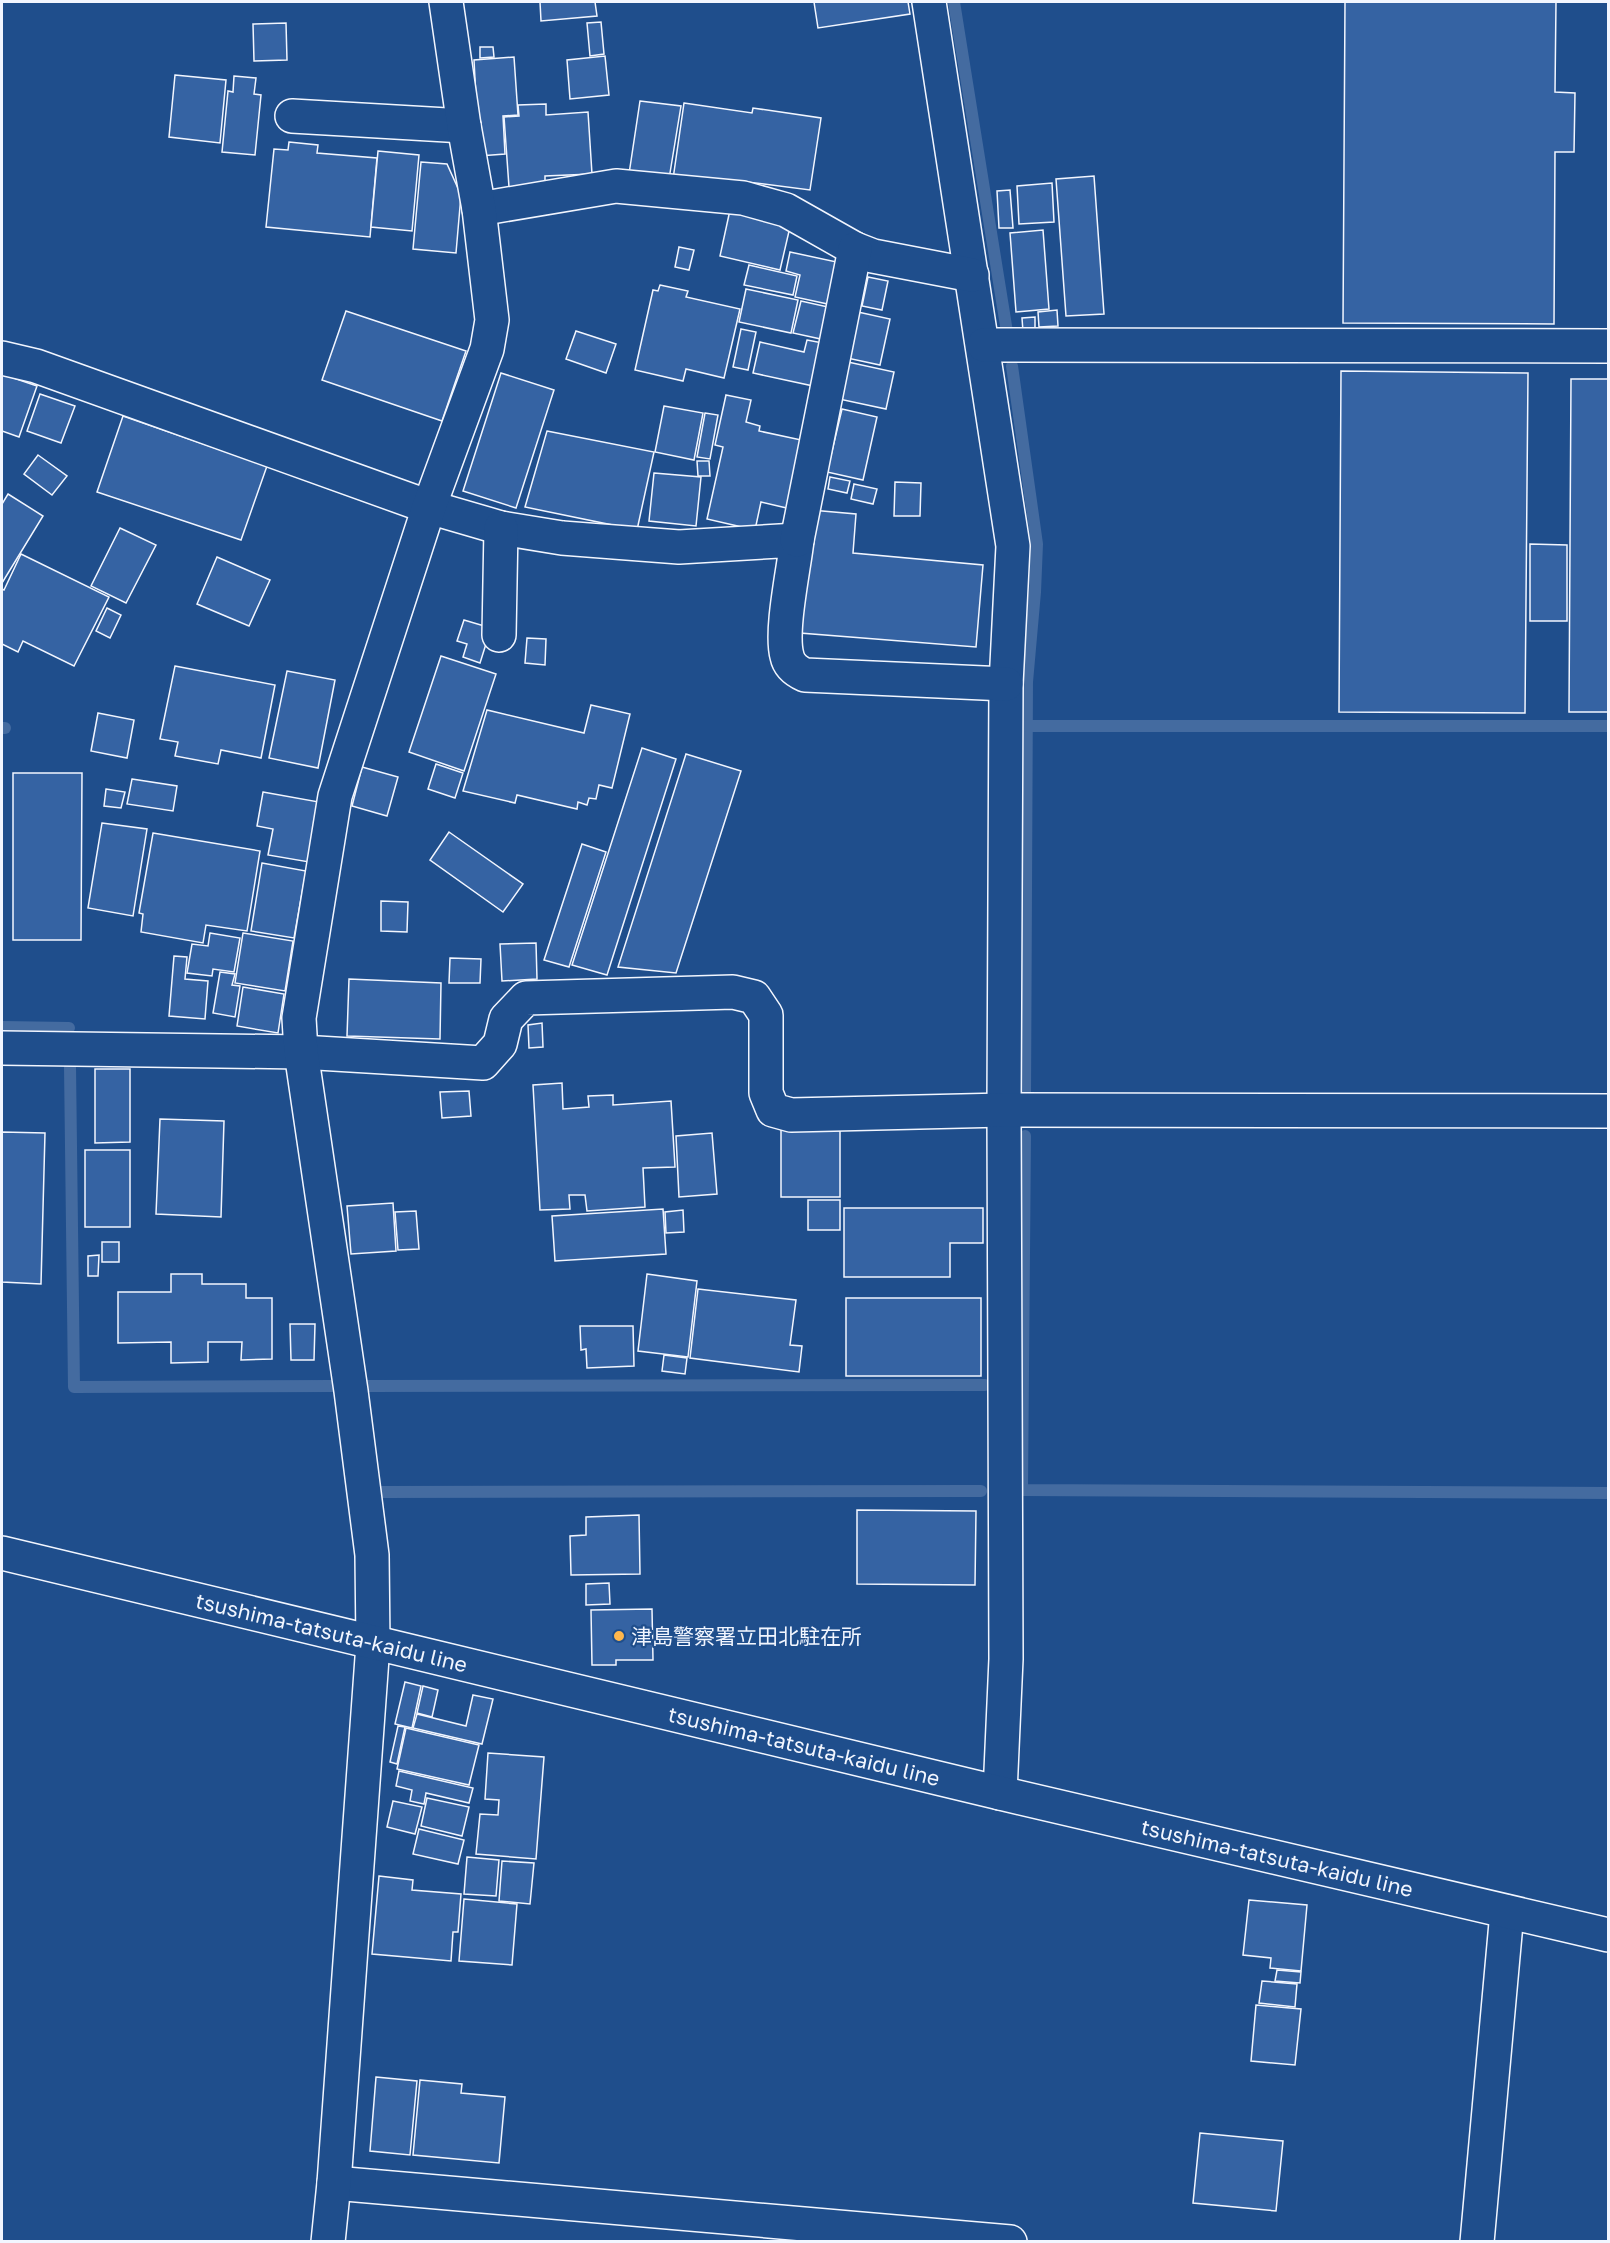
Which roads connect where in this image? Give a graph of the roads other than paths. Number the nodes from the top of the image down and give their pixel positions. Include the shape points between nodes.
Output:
1 (446, 2) edge
2 (929, 2) edge
3 (292, 116) dead end
4 (464, 126) junction
5 (479, 209) junction
6 (855, 249) junction
7 (972, 275) junction
8 (984, 345) junction
9 (1608, 346) edge
10 (2, 358) edge
11 (429, 507) junction
12 (501, 528) junction
13 (797, 540) junction
14 (499, 635) dead end
15 (1006, 684) junction
16 (2, 1048) edge
17 (301, 1052) junction
18 (1004, 1110) junction
19 (1608, 1111) edge
20 (2, 1553) edge
21 (373, 1644) junction
22 (1000, 1793) junction
23 (1507, 1912) junction
24 (1608, 1935) edge
25 (334, 2183) junction
26 (328, 2241) edge
27 (1010, 2241) edge
28 (1477, 2241) edge

1 - 4 street
2 - 7 street
3 - 4 street
4 - 5 street
5 - 6 street via 616,186 743,198 786,210
5 - 11 street via 492,320 486,349
6 - 7 street
6 - 13 street
7 - 8 street
8 - 9 street
8 - 15 street via 1013,546
10 - 11 street via 36,366
11 - 12 street
11 - 17 street via 335,796 299,1018
12 - 13 street via 679,547
12 - 14 street
13 - 15 street via 785,632 787,657 794,670 805,675
15 - 18 street
16 - 17 street
17 - 18 street via 483,1063 500,1044 506,1019 526,998 733,992 754,997 766,1015 766,1093 773,1110 791,1115
17 - 21 street via 372,1555
18 - 19 street
18 - 22 street via 1006,1659
20 - 21 street, tsushima-tatsuta-kaidu line
21 - 22 street, tsushima-tatsuta-kaidu line
21 - 25 street
22 - 23 street, tsushima-tatsuta-kaidu line
23 - 24 street, tsushima-tatsuta-kaidu line
23 - 28 street
25 - 26 street
25 - 27 street

